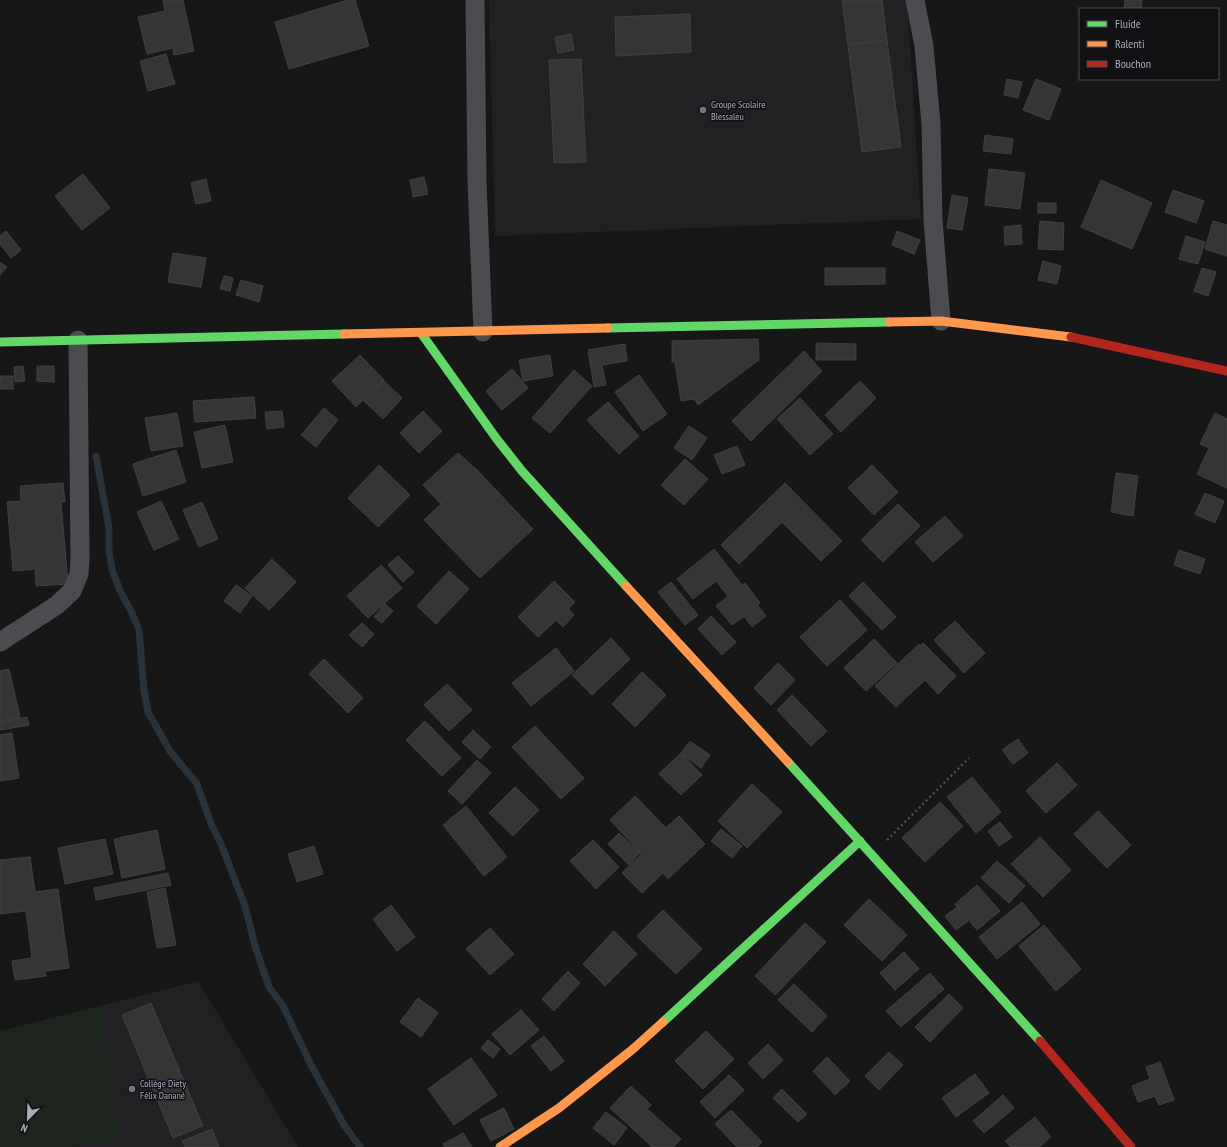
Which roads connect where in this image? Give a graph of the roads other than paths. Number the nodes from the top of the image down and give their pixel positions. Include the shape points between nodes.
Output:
1 (475, 0) edge
2 (915, 0) edge
3 (941, 321) junction
4 (483, 332) junction
5 (421, 333) junction
6 (78, 340) junction
7 (0, 342) edge
8 (1227, 371) edge
9 (0, 642) edge
10 (860, 841) junction
11 (500, 1147) edge
12 (1131, 1147) edge

1 - 4 street via 477,181
2 - 3 street via 924,46 931,124 933,220
3 - 4 street
3 - 8 street via 1081,338
4 - 5 street
5 - 6 street
5 - 10 street via 522,471
6 - 7 street
6 - 9 street via 79,574 72,591 57,605
10 - 11 street via 633,1049 559,1108
10 - 12 street via 1062,1065

